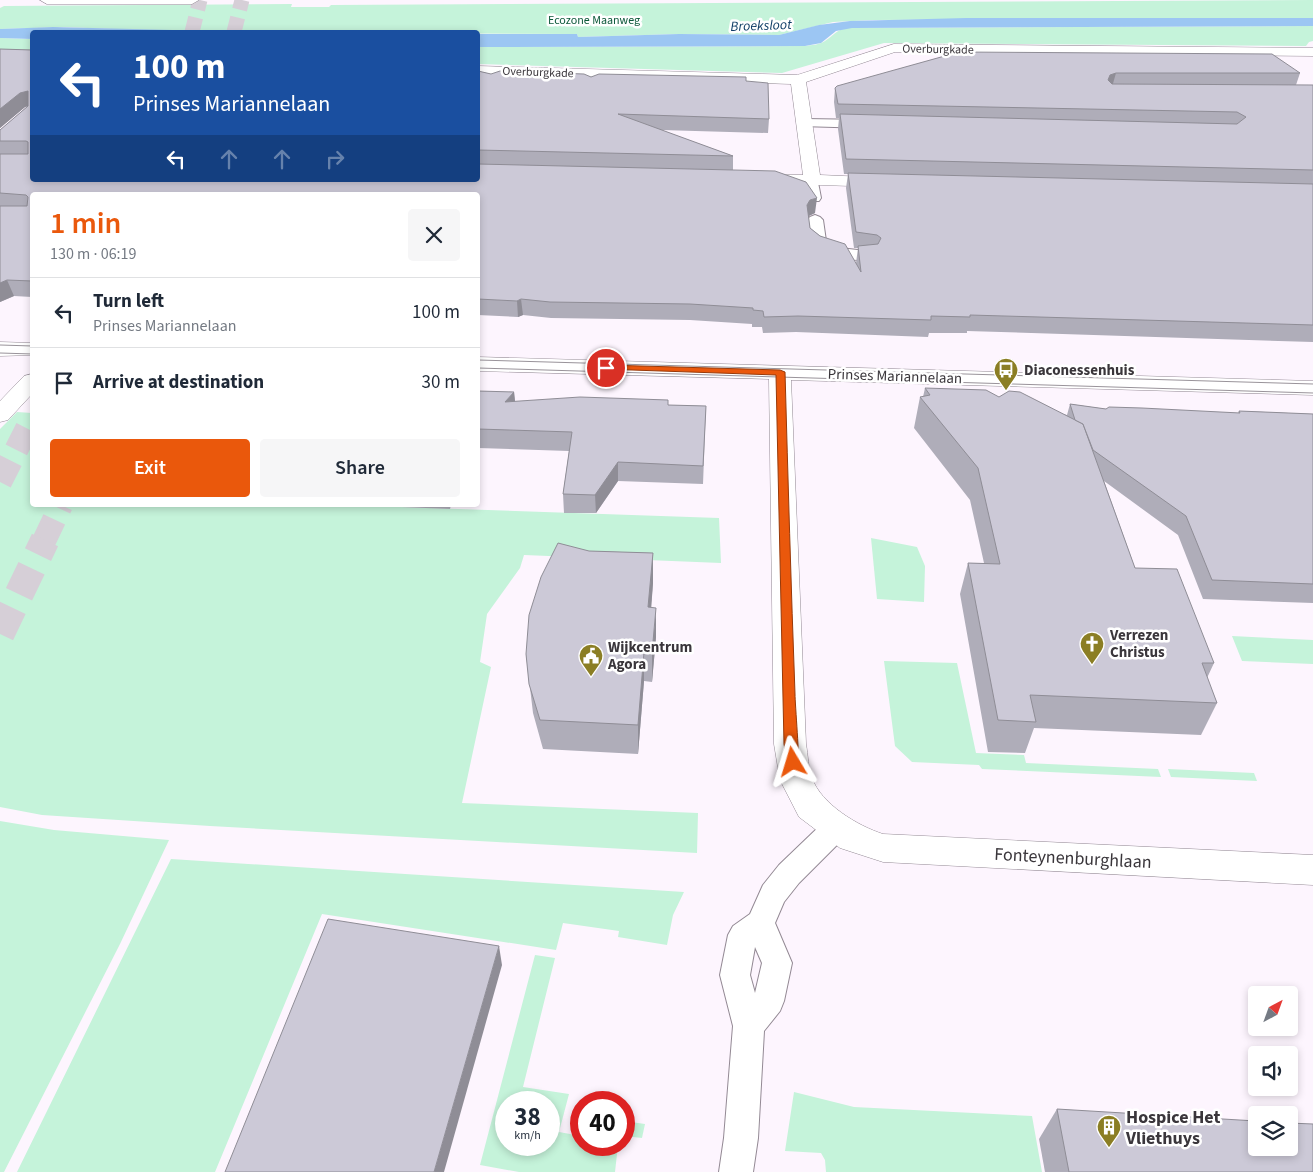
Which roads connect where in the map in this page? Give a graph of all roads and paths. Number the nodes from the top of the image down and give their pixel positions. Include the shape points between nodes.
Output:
1 (47, 0) edge
2 (136, 0) edge
3 (192, 0) edge
4 (90, 1) edge
5 (1313, 52) edge
6 (480, 70) edge
7 (798, 80) junction
8 (805, 123) junction
9 (881, 124) edge
10 (743, 179) edge
11 (899, 182) edge
12 (813, 189) junction
13 (815, 220) dead end
14 (869, 255) edge
15 (0, 349) edge
16 (30, 350) edge
17 (480, 364) edge
18 (780, 372) junction
19 (30, 383) edge
20 (1313, 388) edge
21 (0, 415) edge
22 (837, 827) junction
23 (1313, 870) edge
24 (760, 923) junction
25 (749, 1026) junction
26 (736, 1172) edge

1 - 4 street
2 - 3 street
2 - 4 street
5 - 7 street, Overburgkade via 894,48
6 - 7 street, Overburgkade
7 - 8 street
8 - 9 lane
8 - 12 street
10 - 12 street
11 - 12 street
13 - 14 lane via 818,243 837,253
15 - 16 street
17 - 18 street, Prinses Mariannelaan
18 - 20 street, Prinses Mariannelaan
18 - 22 street, Fonteynenburghlaan via 790,744 796,780 811,807
19 - 21 street
22 - 23 street, Fonteynenburghlaan via 852,838 883,848
22 - 24 lane via 789,874 774,894
24 - 25 lane via 777,963 769,1001
24 - 25 lane via 743,935 734,975
25 - 26 lane

